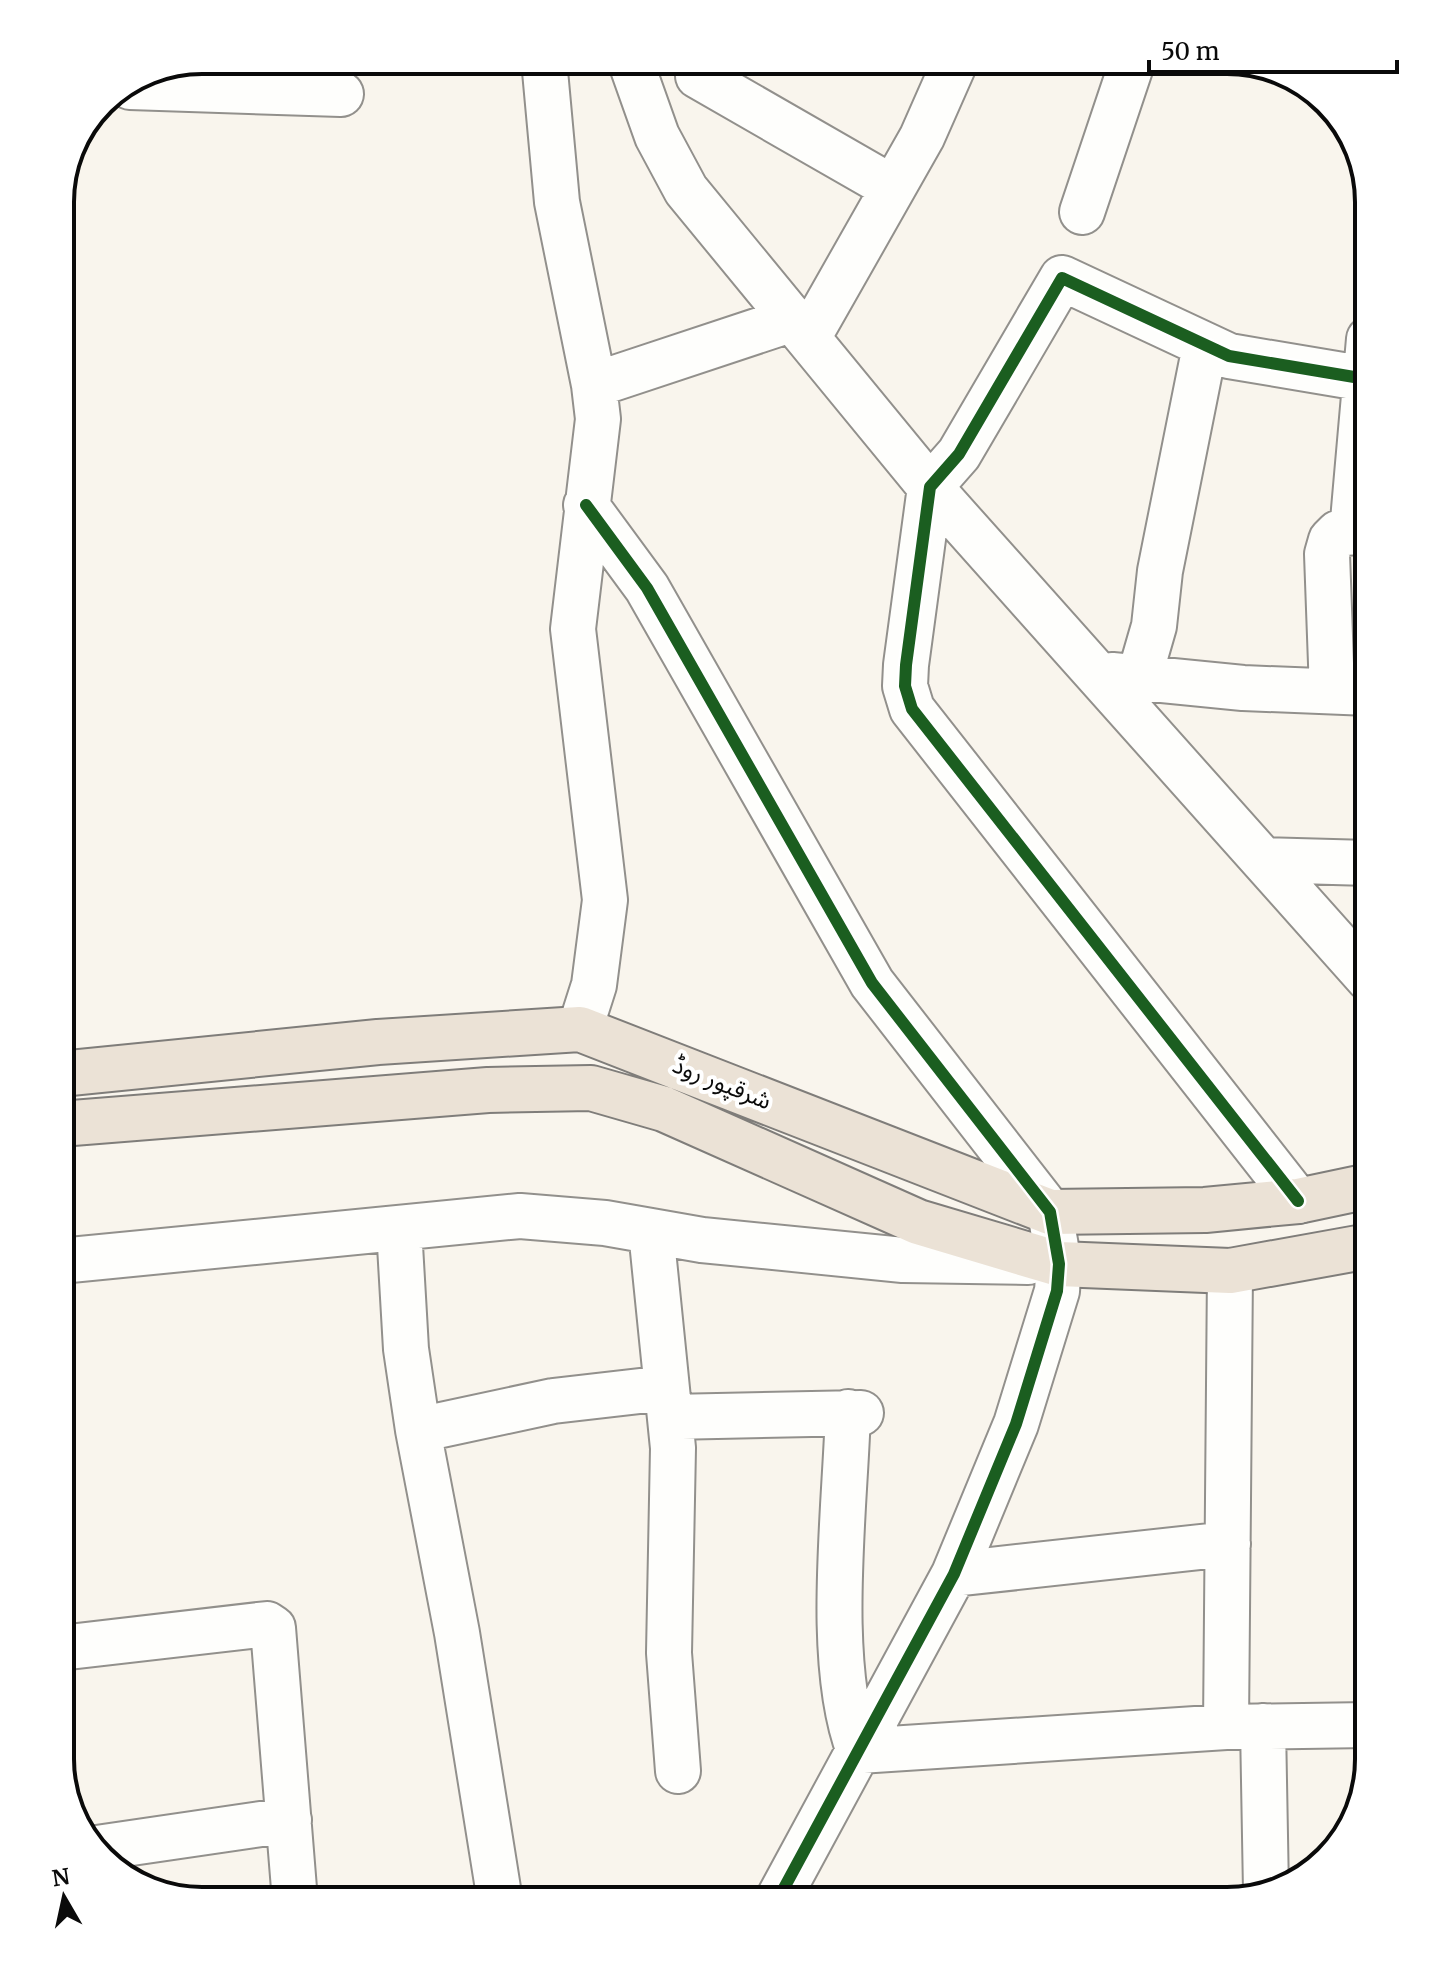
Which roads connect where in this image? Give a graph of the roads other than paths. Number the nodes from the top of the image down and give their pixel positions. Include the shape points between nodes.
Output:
1 (545, 74) edge
2 (635, 74) edge
3 (950, 74) edge
4 (1128, 74) edge
5 (698, 76) dead end
6 (146, 88) edge
7 (341, 94) dead end
8 (893, 188) junction
9 (1082, 212) dead end
10 (801, 328) junction
11 (1205, 346) junction
12 (1355, 352) edge
13 (594, 385) junction
14 (930, 487) junction
15 (586, 505) junction
16 (1355, 533) edge
17 (1118, 676) junction
18 (1350, 692) edge
19 (1265, 860) junction
20 (1355, 863) edge
21 (1355, 963) edge
22 (580, 1029) junction
23 (74, 1073) edge
24 (74, 1123) edge
25 (1355, 1189) edge
26 (1298, 1201) junction
27 (1050, 1212) junction
28 (399, 1228) junction
29 (651, 1231) junction
30 (1355, 1249) edge
31 (74, 1260) edge
32 (1059, 1264) junction
33 (1230, 1271) junction
34 (668, 1402) junction
35 (418, 1430) junction
36 (1228, 1544) junction
37 (954, 1574) junction
38 (74, 1647) edge
39 (1355, 1725) edge
40 (1245, 1727) junction
41 (859, 1751) junction
42 (678, 1771) dead end
43 (289, 1820) junction
44 (109, 1846) edge
45 (1265, 1881) edge
46 (294, 1887) edge
47 (498, 1887) edge
48 (785, 1887) edge

1 - 13 street via 557,202
2 - 10 street via 657,136 686,190
3 - 8 street
4 - 9 street
5 - 8 street
6 - 7 street
8 - 10 street
10 - 13 street
10 - 14 street
11 - 12 street via 1229,356
11 - 14 street via 1062,278 959,454
11 - 17 street via 1154,626
13 - 15 street via 598,419
14 - 17 street
14 - 26 street via 906,665 912,709
15 - 22 street via 573,629 605,900 594,985
15 - 27 street via 647,588 872,983
16 - 18 street via 1335,536 1327,554
17 - 18 street
17 - 19 street
19 - 20 street
19 - 21 street
22 - 23 main road, شرقپور روڈ via 378,1042
22 - 27 main road, شرقپور روڈ
24 - 32 main road, شرقپور روڈ via 488,1090 591,1088 664,1109 918,1222
25 - 26 main road, شرقپور روڈ
26 - 27 main road, شرقپور روڈ via 1205,1210
27 - 32 street
28 - 29 street via 520,1216
28 - 31 street
28 - 35 street via 406,1349
29 - 32 street via 903,1260
29 - 34 street
30 - 33 main road, شرقپور روڈ
32 - 33 main road, شرقپور روڈ
32 - 37 street via 1057,1291 1016,1424
33 - 36 street
34 - 35 street via 553,1401
34 - 41 street via 855,1413 841,1624 844,1689
34 - 42 street via 673,1482 669,1653
35 - 47 street
36 - 37 street
36 - 40 street
37 - 41 street
38 - 43 street via 270,1626 276,1637
39 - 40 street
40 - 41 street
40 - 45 street
41 - 48 street
43 - 44 street
43 - 46 street

